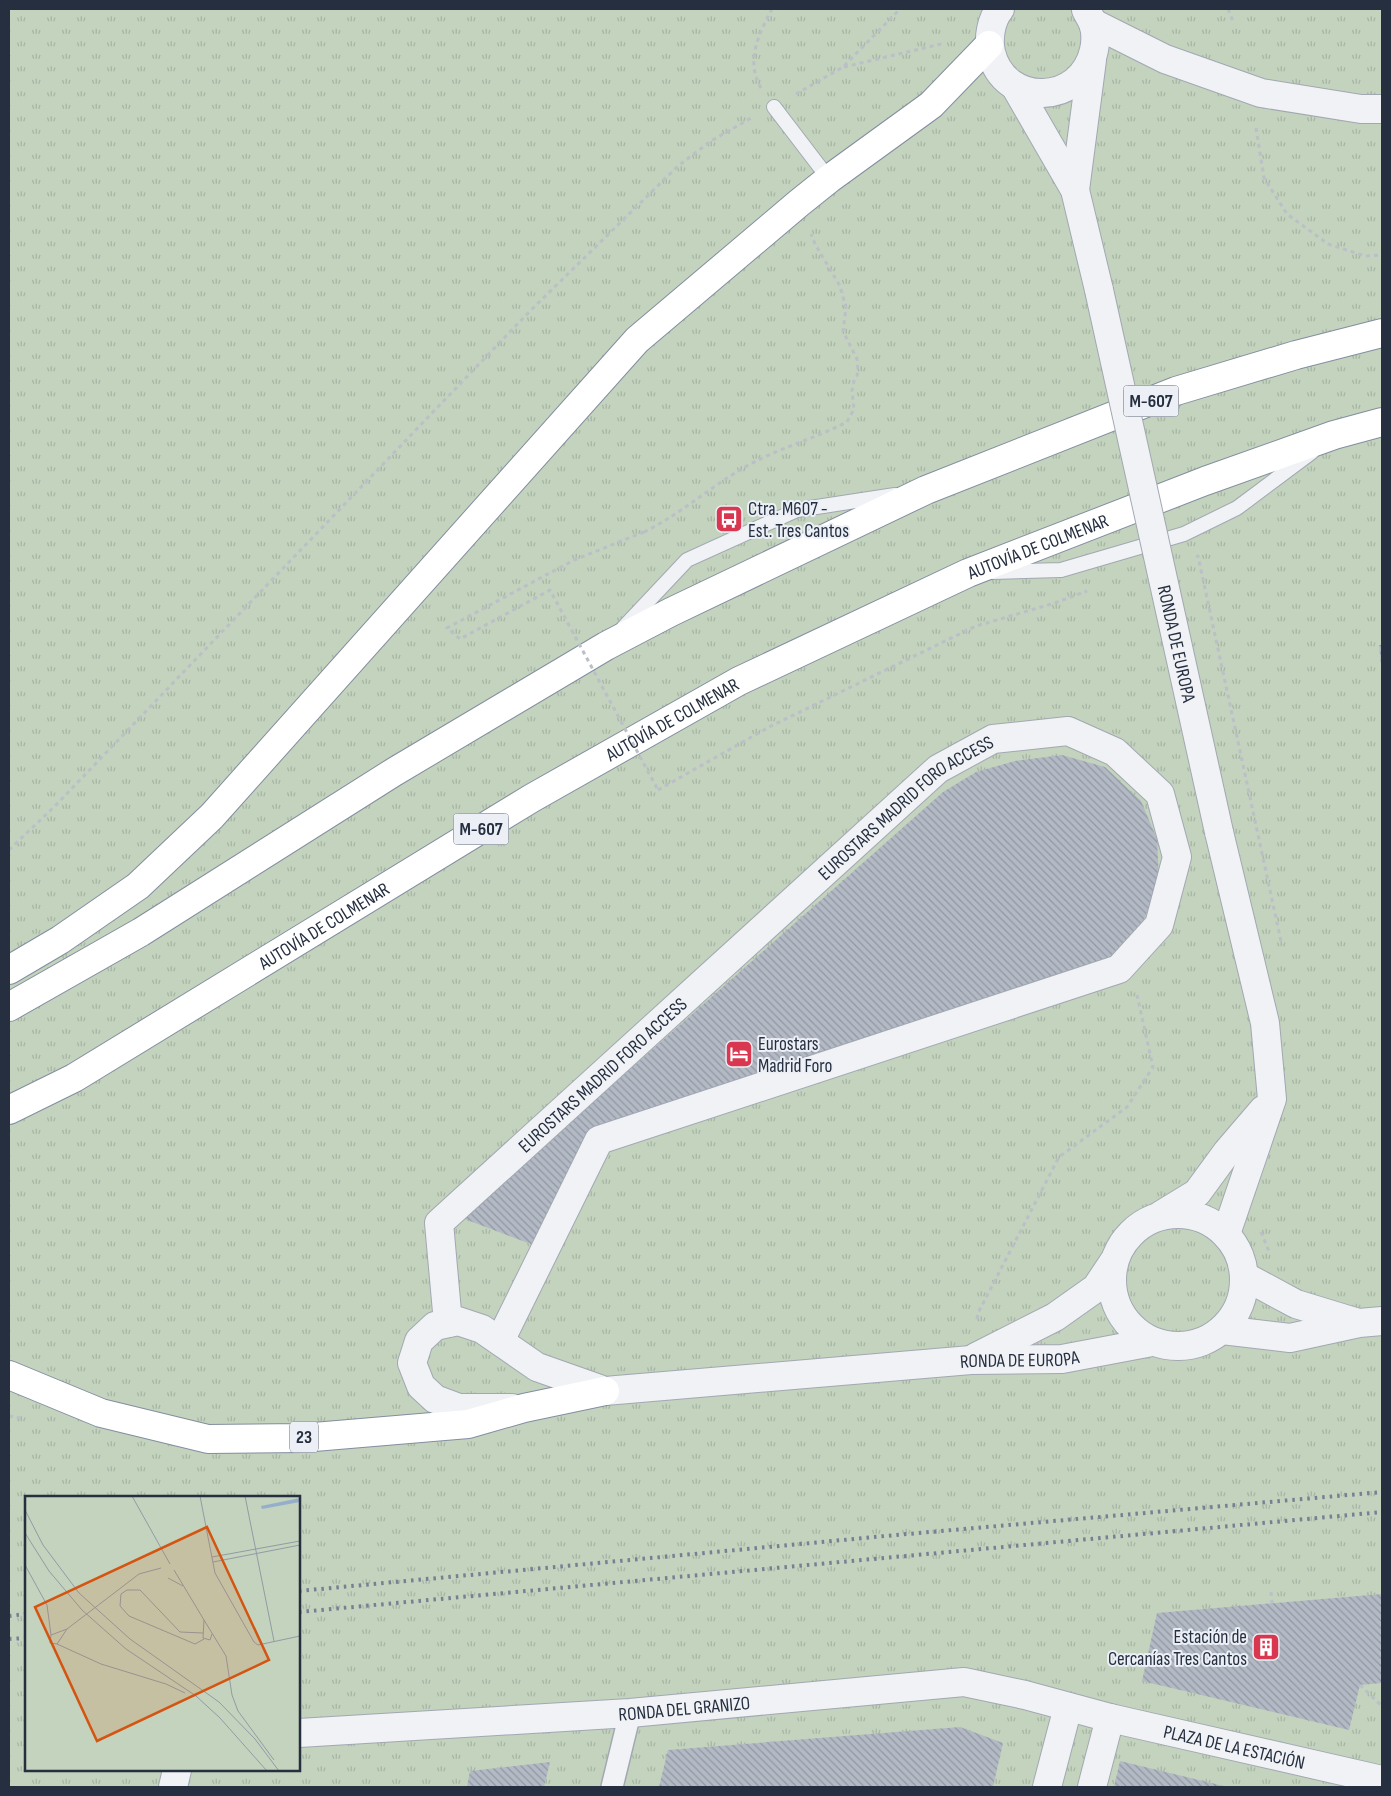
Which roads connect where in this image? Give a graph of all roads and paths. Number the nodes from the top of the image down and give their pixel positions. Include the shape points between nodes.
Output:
1 (772, 9) edge
2 (900, 9) edge
3 (1228, 9) edge
4 (1089, 16) edge
5 (1234, 24) dead end
6 (993, 29) edge
7 (1092, 59) junction
8 (843, 67) junction
9 (1015, 86) junction
10 (774, 107) junction
11 (1382, 109) edge
12 (1256, 128) dead end
13 (829, 179) junction
14 (1075, 190) junction
15 (799, 203) junction
16 (1382, 255) edge
17 (1382, 333) edge
18 (1382, 422) edge
19 (1334, 435) junction
20 (926, 490) junction
21 (1190, 559) dead end
22 (968, 572) junction
23 (1092, 589) dead end
24 (606, 646) junction
25 (9, 850) edge
26 (1284, 954) dead end
27 (1129, 958) junction
28 (9, 970) edge
29 (9, 1007) edge
30 (1272, 1099) junction
31 (9, 1110) edge
32 (1161, 1215) junction
33 (1258, 1226) dead end
34 (1226, 1234) junction
35 (1272, 1257) dead end
36 (1114, 1262) junction
37 (1244, 1276) junction
38 (1371, 1322) edge
39 (448, 1323) junction
40 (1222, 1330) junction
41 (500, 1341) junction
42 (1152, 1342) junction
43 (971, 1360) junction
44 (9, 1375) edge
45 (605, 1391) junction
46 (524, 1408) junction
47 (1271, 1592) dead end
48 (1272, 1603) dead end
49 (1360, 1685) dead end
50 (1382, 1706) edge
51 (1068, 1707) junction
52 (630, 1713) junction
53 (1110, 1718) junction
54 (300, 1733) edge
55 (177, 1771) edge
56 (1367, 1781) edge
57 (173, 1787) edge
58 (612, 1787) edge
59 (1047, 1787) edge
60 (1092, 1787) edge

1 - 10 path via 760,33 753,61 760,85
2 - 8 path
3 - 5 path
4 - 7 street, RONDA DE EUROPA via 1096,41
4 - 11 street via 1165,60 1262,93 1361,109
6 - 8 path
6 - 9 street via 993,61
6 - 13 highway via 930,105
7 - 9 street via 1083,75 1068,87 1051,94 1032,93
7 - 14 street, RONDA DE EUROPA
8 - 10 path
9 - 14 street, RONDA DE EUROPA
10 - 13 lane
10 - 25 path via 711,141 678,166 529,312
12 - 16 path via 1264,178 1287,214 1328,244 1365,256
13 - 15 highway
14 - 30 street, RONDA DE EUROPA, bridge via 1265,1023
15 - 23 path, bridge via 816,244 840,286 846,308 843,331 857,359 858,370 852,390 854,409 847,422 744,467 666,522 574,560 447,628 460,639 550,590 658,790 771,726 976,626
15 - 28 highway via 637,340 212,816 138,886 60,940
17 - 20 highway, M-607 via 1176,391
18 - 19 highway, AUTOVÍA DE COLMENAR / M-607
19 - 22 highway, AUTOVÍA DE COLMENAR / M-607
19 - 22 lane via 1237,508 1184,534 1061,570
20 - 24 highway, M-607
20 - 24 lane via 797,510 687,560
21 - 26 path via 1198,556
22 - 31 highway, AUTOVÍA DE COLMENAR / M-607 via 739,681 532,798 74,1078
24 - 29 highway, M-607 via 394,772 141,932
27 - 39 street, EUROSTARS MADRID FORO ACCESS via 1159,926 1177,857 1160,794 1115,752 1068,731 993,739 938,769 439,1223
27 - 41 street, EUROSTARS MADRID FORO ACCESS via 1119,969 599,1140
27 - 43 path via 1153,1067 1127,1107 1059,1157 978,1312
30 - 32 street via 1196,1193
30 - 34 street, RONDA DE EUROPA
32 - 34 street via 1179,1213 1196,1216
32 - 36 street via 1140,1225 1124,1241
33 - 35 path
34 - 37 street via 1239,1253
36 - 42 street via 1111,1281 1114,1300 1122,1318 1135,1332
36 - 43 street, RONDA DE EUROPA via 1096,1288 1055,1317
37 - 38 street via 1296,1304
37 - 40 street via 1243,1296 1235,1314
38 - 40 street via 1290,1338
39 - 41 street via 458,1321 482,1329
39 - 46 street via 435,1326 419,1341 412,1363 421,1386 435,1399 459,1408
40 - 42 street via 1189,1346 1171,1347
41 - 45 street via 537,1367
42 - 43 street, RONDA DE EUROPA via 1062,1359
43 - 45 street
44 - 46 highway, 23 via 101,1413 208,1439 302,1438 468,1424
45 - 46 highway, 23
47 - 48 path
49 - 50 path
51 - 52 street, RONDA DEL GRANIZO via 964,1682
51 - 53 street, RONDA DEL GRANIZO
51 - 59 street
52 - 54 street, RONDA DEL GRANIZO
52 - 58 street
53 - 56 street, PLAZA DE LA ESTACIÓN
53 - 60 street
55 - 57 street

